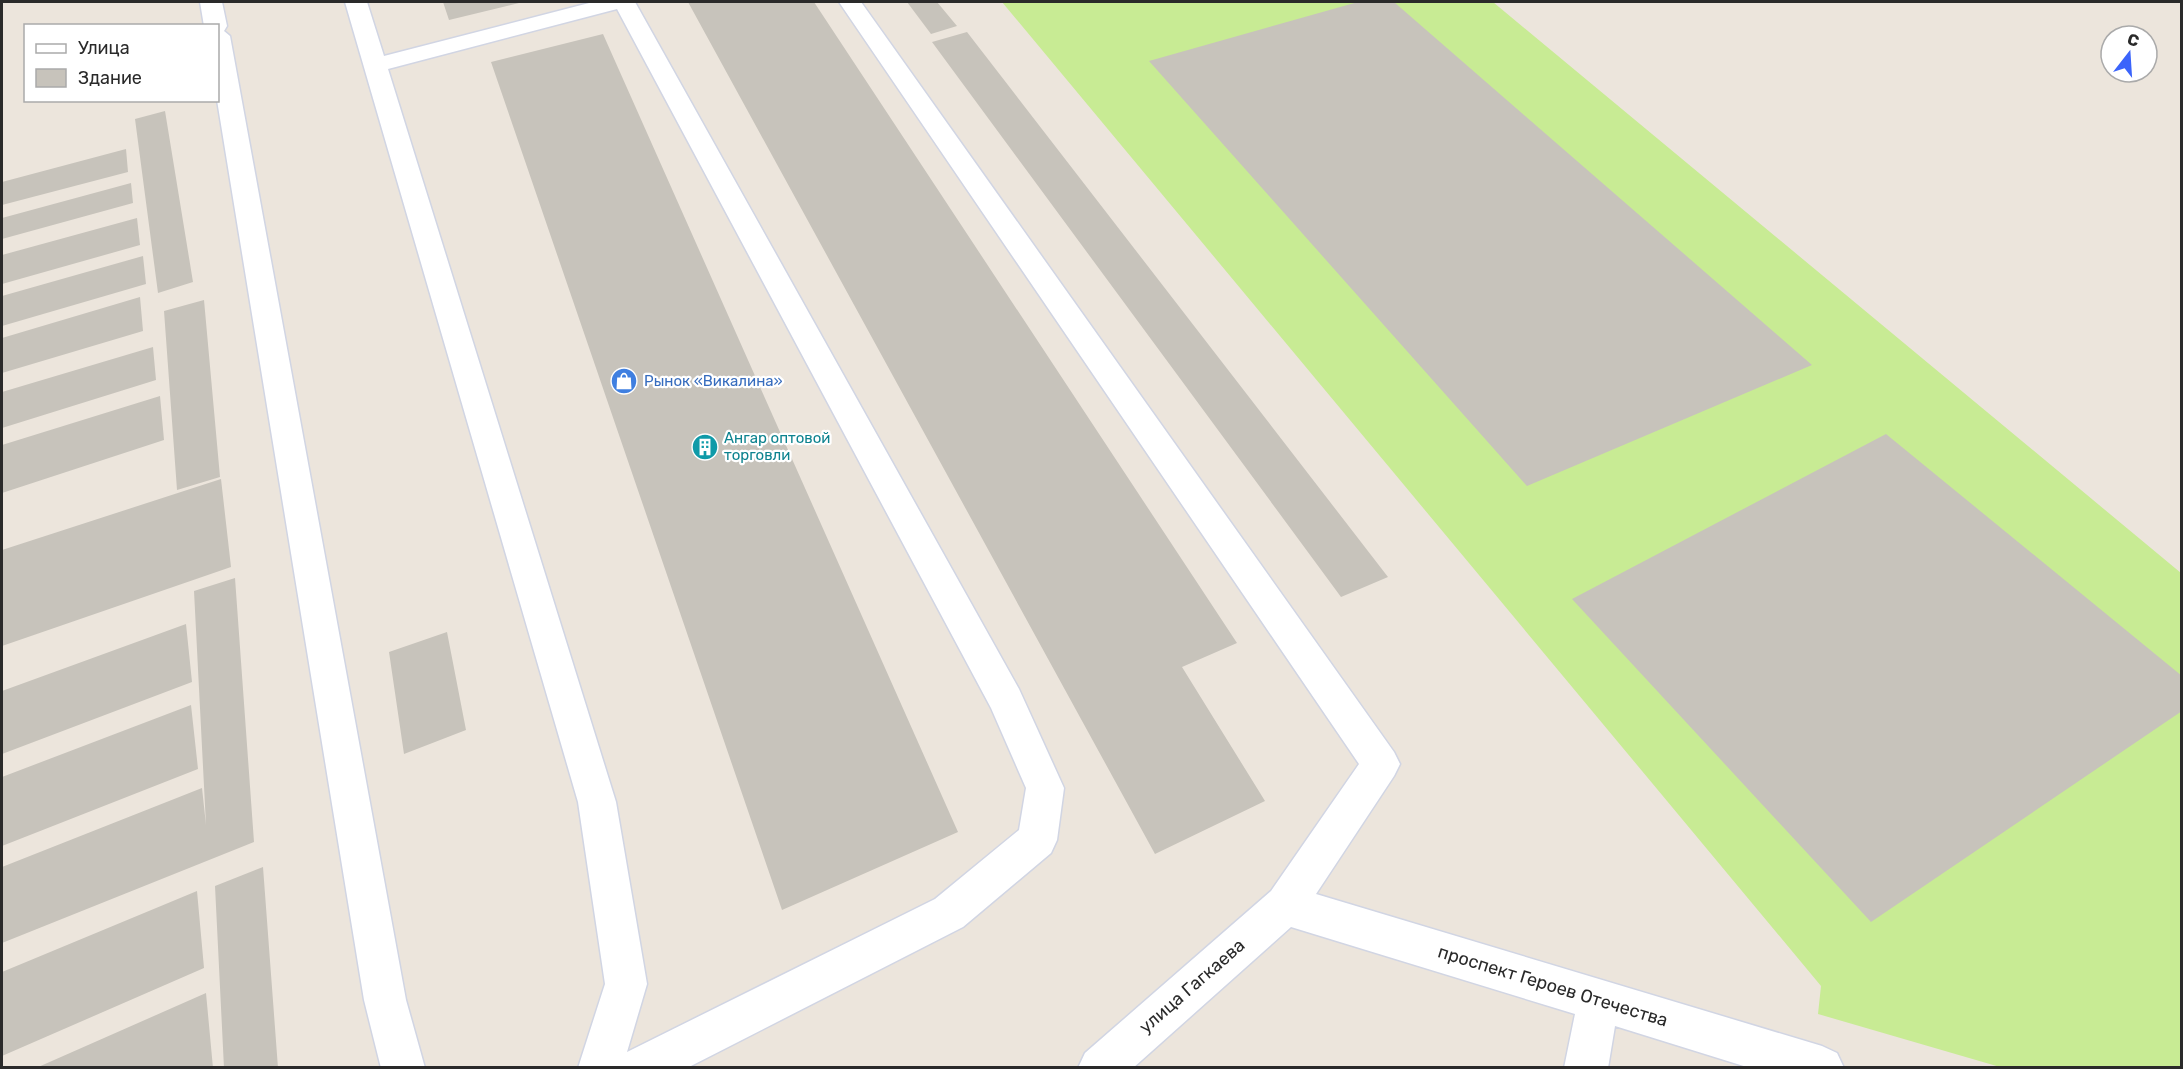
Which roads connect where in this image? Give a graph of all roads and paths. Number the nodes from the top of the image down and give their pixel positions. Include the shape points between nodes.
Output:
1 (212, 2) edge
2 (356, 2) edge
3 (617, 2) edge
4 (624, 2) edge
5 (850, 2) edge
6 (216, 24) edge
7 (219, 42) edge
8 (374, 66) junction
9 (1285, 905) junction
10 (1599, 1000) junction
11 (403, 1068) edge
12 (600, 1068) edge
13 (640, 1068) edge
14 (1100, 1068) edge
15 (1586, 1068) edge
16 (1822, 1068) edge

1 - 6 street
2 - 8 street
3 - 8 street
4 - 13 street via 1006,700 1045,788 1037,840 949,913
5 - 9 street, улица Гагкаева via 1381,764
7 - 11 street via 386,1000
8 - 12 street via 597,802 626,984
9 - 10 street, проспект Героев Отечества
9 - 14 street, улица Гагкаева
10 - 15 street
10 - 16 street, проспект Героев Отечества

